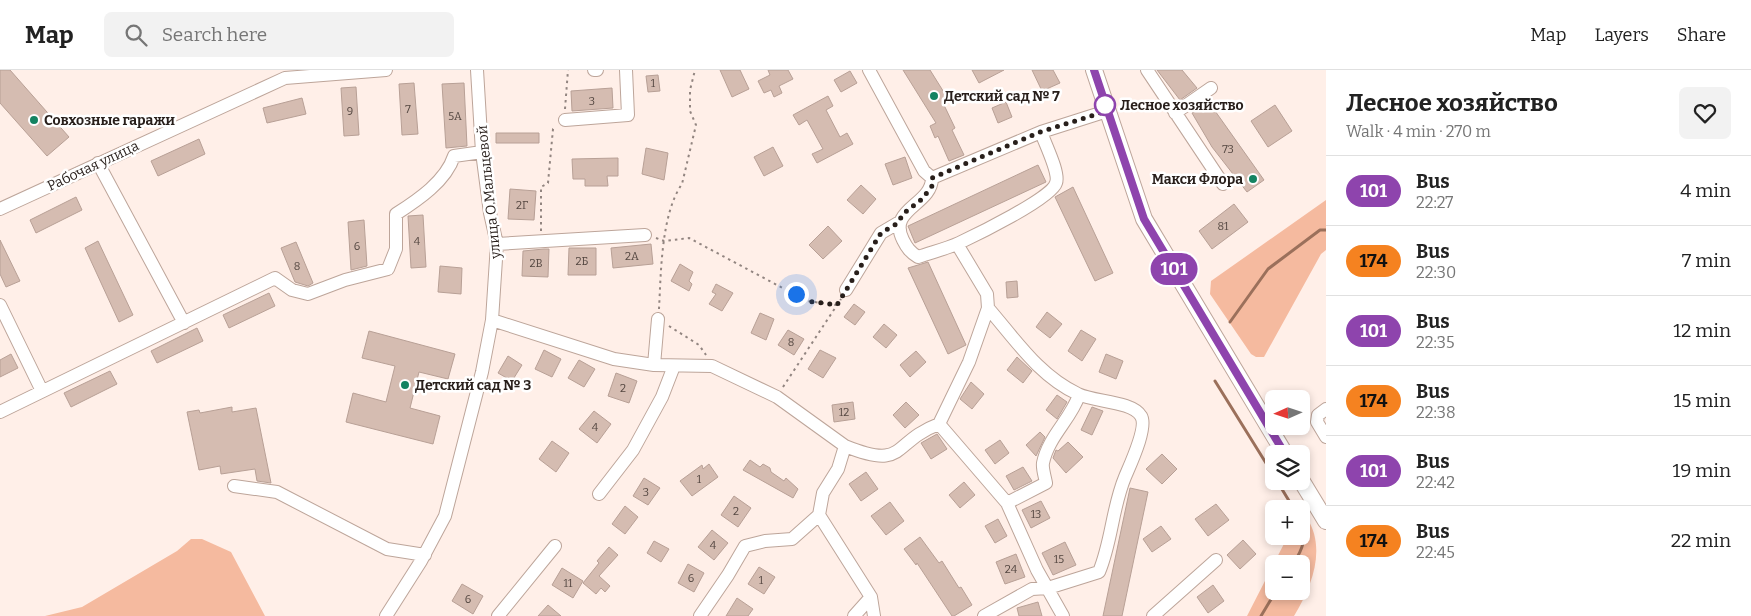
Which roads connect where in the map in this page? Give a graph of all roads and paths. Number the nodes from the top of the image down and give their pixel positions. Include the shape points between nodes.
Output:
1 (386, 70) edge
2 (477, 70) edge
3 (568, 70) edge
4 (626, 70) edge
5 (695, 70) edge
6 (869, 70) edge
7 (1094, 70) edge
8 (1147, 70) edge
9 (281, 74) edge
10 (1212, 88) dead end
11 (1107, 111) junction
12 (1175, 112) junction
13 (565, 120) junction
14 (1040, 132) junction
15 (482, 152) junction
16 (98, 163) junction
17 (932, 178) junction
18 (1222, 184) dead end
19 (0, 209) edge
20 (898, 223) junction
21 (541, 231) dead end
22 (645, 236) joint
23 (664, 240) junction
24 (497, 244) junction
25 (957, 244) junction
26 (846, 290) joint
27 (0, 305) edge
28 (837, 305) junction
29 (988, 308) junction
30 (658, 319) junction
31 (492, 320) junction
32 (184, 323) junction
33 (654, 365) junction
34 (674, 366) junction
35 (712, 366) junction
36 (42, 391) junction
37 (1079, 395) junction
38 (777, 396) junction
39 (1326, 409) edge
40 (0, 412) edge
41 (939, 424) junction
42 (1326, 437) edge
43 (1280, 445) edge
44 (845, 446) junction
45 (234, 486) dead end
46 (1307, 490) edge
47 (599, 494) dead end
48 (1007, 503) junction
49 (819, 515) junction
50 (1326, 521) edge
51 (555, 546) dead end
52 (425, 555) junction
53 (1216, 560) dead end
54 (1048, 588) junction
55 (871, 597) junction
56 (386, 616) edge
57 (498, 616) edge
58 (700, 616) edge
59 (854, 616) edge
60 (874, 616) edge
61 (984, 616) edge
62 (1063, 616) edge
63 (1153, 616) edge

1 - 9 street, Рабочая улица
2 - 15 street, улица О.Мальцевой
3 - 13 path
4 - 13 street via 628,115
5 - 23 path via 690,90 690,111 696,125
6 - 17 street via 924,172
7 - 11 main road
8 - 12 street
9 - 16 street, Рабочая улица
10 - 12 street
11 - 14 street
11 - 43 main road via 1144,219
12 - 18 street
13 - 21 path via 553,129 548,183 541,187
14 - 17 street
14 - 25 street via 1056,174 1053,190
15 - 24 street, улица О.Мальцевой
15 - 32 street via 454,156 450,167 435,183 396,214 396,249 388,269 308,294 292,290 275,278
16 - 19 street, Рабочая улица
16 - 32 street
17 - 20 street via 932,186
20 - 25 street via 899,233 909,252 918,257
20 - 26 street via 881,233
22 - 23 path
22 - 24 street
23 - 28 path via 689,238 807,301
23 - 30 path
24 - 31 street, улица О.Мальцевой
25 - 29 street via 986,294
26 - 28 path
27 - 36 street
28 - 38 path
29 - 37 street via 1051,379
29 - 41 street via 969,362
30 - 33 street
30 - 35 path via 699,344
31 - 33 street via 614,359
31 - 52 street, улица О.Мальцевой via 454,484 444,516
32 - 36 street
33 - 34 street
34 - 35 street
34 - 47 street via 662,397 633,450
35 - 38 street
36 - 40 street
37 - 48 street via 1043,463 1046,482
37 - 54 street via 1133,408 1144,423 1117,496 1099,572
38 - 44 street
39 - 42 street via 1318,415 1317,422
41 - 44 street via 892,455 882,458
41 - 48 street
44 - 49 street via 838,469 823,493
45 - 52 street via 278,492 387,549
46 - 50 main road
48 - 54 street
49 - 55 street
49 - 58 street via 792,539 745,546
51 - 57 street
52 - 56 street, улица О.Мальцевой
53 - 63 street
54 - 61 street via 1032,589
54 - 62 street
55 - 59 street
55 - 60 street

